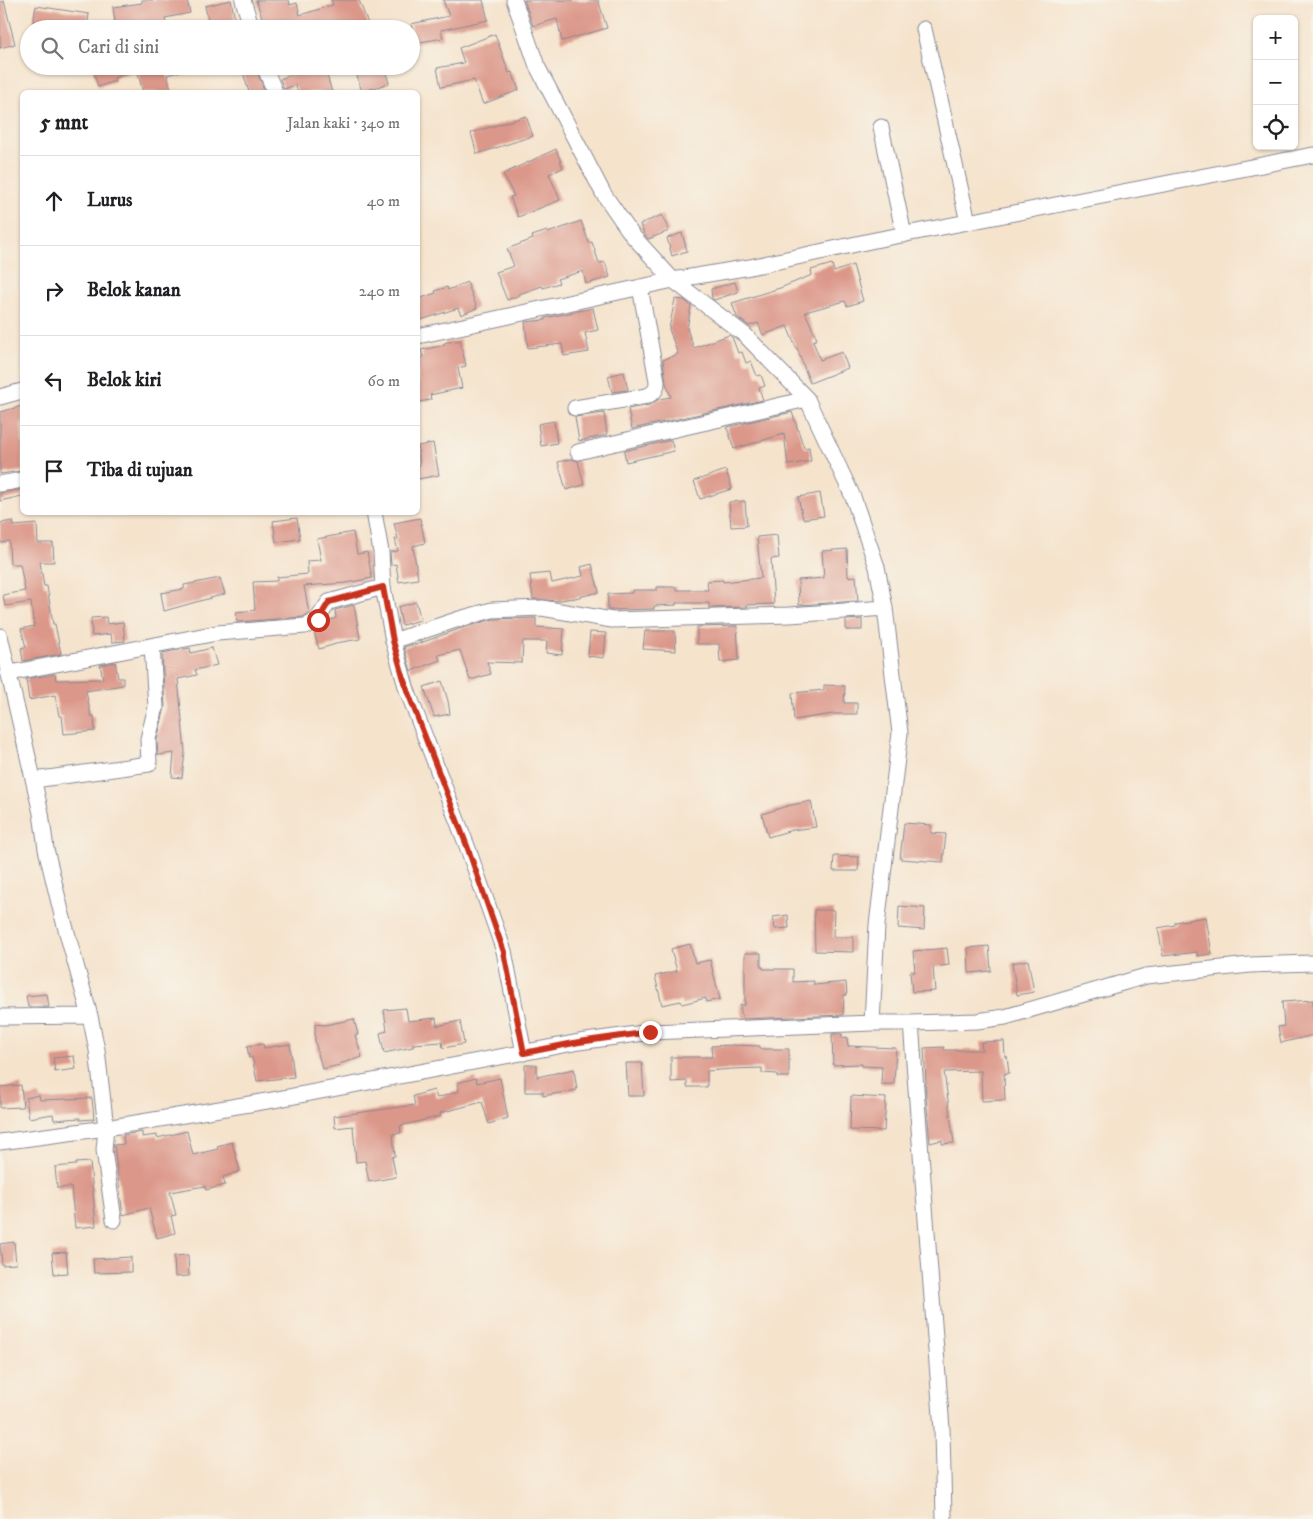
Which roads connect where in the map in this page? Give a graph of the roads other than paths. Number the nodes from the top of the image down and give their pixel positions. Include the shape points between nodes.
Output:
1 (243, 0) edge
2 (514, 0) edge
3 (249, 20) edge
4 (924, 29) dead end
5 (268, 75) edge
6 (274, 90) edge
7 (880, 127) dead end
8 (1313, 155) edge
9 (968, 222) junction
10 (904, 235) junction
11 (673, 280) junction
12 (640, 287) junction
13 (420, 336) edge
14 (20, 392) edge
15 (0, 397) edge
16 (807, 399) junction
17 (575, 408) dead end
18 (578, 452) dead end
19 (20, 480) edge
20 (0, 484) edge
21 (375, 515) edge
22 (383, 587) junction
23 (885, 608) junction
24 (0, 636) edge
25 (393, 641) junction
26 (152, 646) junction
27 (10, 673) junction
28 (34, 780) junction
29 (1313, 963) edge
30 (90, 1016) junction
31 (0, 1017) edge
32 (872, 1022) junction
33 (911, 1023) junction
34 (524, 1053) junction
35 (106, 1128) junction
36 (0, 1142) edge
37 (114, 1220) dead end
38 (944, 1519) edge

1 - 3 street
2 - 11 street via 537,66 603,193 632,234
4 - 9 street
5 - 6 street
7 - 10 street
8 - 9 street
9 - 10 street
10 - 11 street
11 - 12 street
11 - 16 street via 745,335
12 - 13 street
12 - 17 street via 657,388 647,396
14 - 15 street
16 - 18 street
16 - 23 street via 853,497 877,567
19 - 20 street
21 - 22 street
22 - 25 street
22 - 26 street via 329,602 313,624 217,633
23 - 25 street via 790,615 612,620 542,608 492,610
23 - 32 street via 900,733 877,925
24 - 27 street
25 - 34 street via 407,690 504,952
26 - 27 street
26 - 28 street via 156,707 148,739 149,764
27 - 28 street
28 - 30 street via 46,850
29 - 33 street via 1250,964 1146,976 1005,1018
30 - 31 street
30 - 35 street
32 - 33 street
32 - 34 street via 650,1032
33 - 38 street via 941,1420
34 - 35 street
35 - 36 street
35 - 37 street via 104,1150

